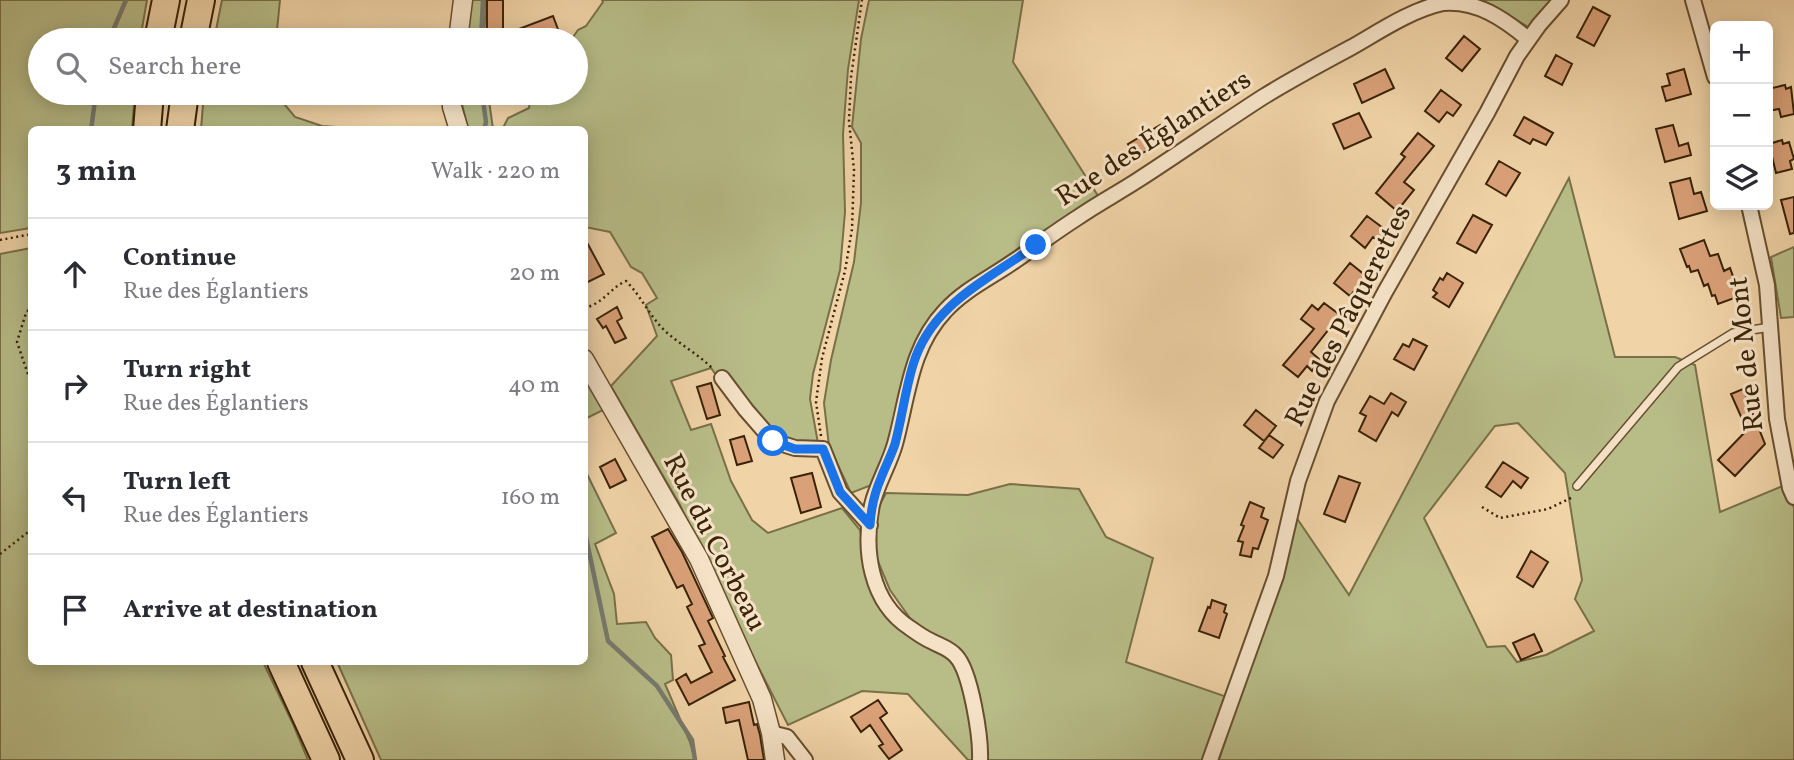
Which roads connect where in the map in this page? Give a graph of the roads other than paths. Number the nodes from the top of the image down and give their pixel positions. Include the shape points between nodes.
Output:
1 (166, 0) edge
2 (201, 0) edge
3 (463, 0) edge
4 (1561, 0) edge
5 (1693, 0) edge
6 (160, 28) edge
7 (195, 28) edge
8 (460, 28) edge
9 (1528, 39) junction
10 (1710, 60) edge
11 (149, 105) edge
12 (183, 105) edge
13 (452, 105) edge
14 (147, 126) edge
15 (181, 126) edge
16 (458, 126) edge
17 (1750, 210) edge
18 (1771, 327) junction
19 (588, 366) edge
20 (722, 378) road end
21 (1577, 486) dead end
22 (1794, 497) edge
23 (870, 525) junction
24 (282, 665) edge
25 (316, 665) edge
26 (771, 733) junction
27 (326, 760) edge
28 (360, 760) edge
29 (775, 760) edge
30 (805, 760) edge
31 (980, 760) edge
32 (1210, 760) edge

1 - 6 highway
2 - 7 highway
3 - 8 street
4 - 9 street, Rue des Pâquerettes
5 - 10 street
9 - 23 street, Rue des Églantiers via 1476,5 1453,2 1421,10 1264,97 969,289 925,336 913,364
9 - 32 street, Rue des Pâquerettes via 1328,401 1298,481 1276,576
11 - 14 highway
12 - 15 highway
13 - 16 street
17 - 18 street, Rue de Mont via 1768,285
18 - 21 lane via 1733,332 1678,367
18 - 22 street, Rue de Mont via 1777,419
19 - 26 street, Rue du Corbeau via 699,559 762,699
20 - 23 street via 773,441 795,449 823,449 840,492
23 - 31 street, Rue des Églantiers via 871,572 888,609 958,658 970,688
24 - 27 highway
25 - 28 highway
26 - 29 street, Rue du Corbeau
26 - 30 street via 787,737

